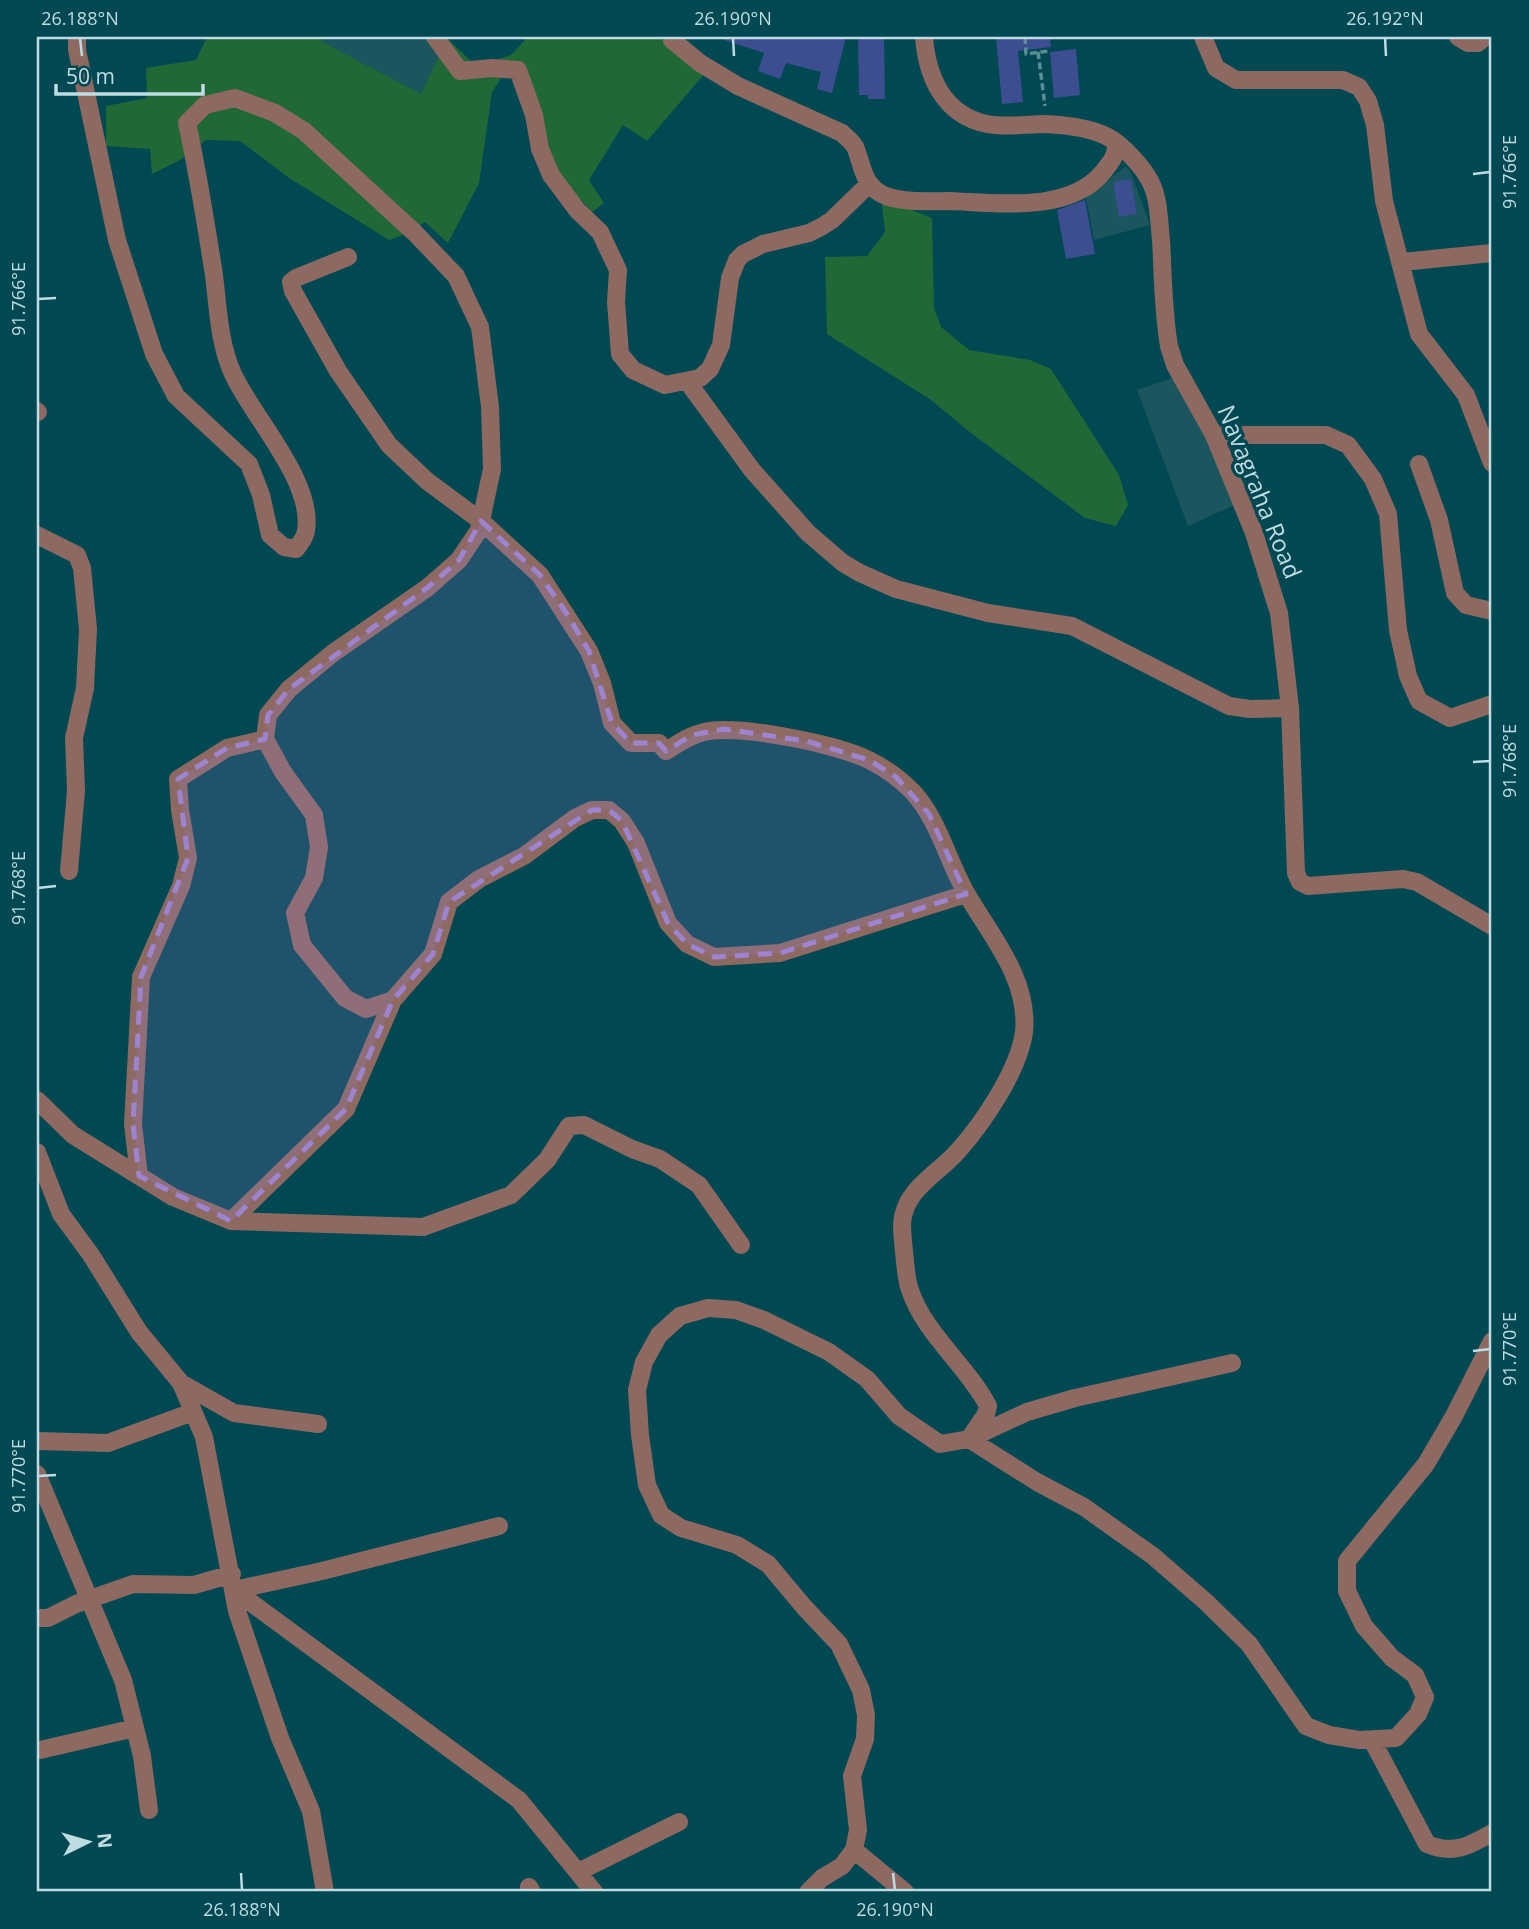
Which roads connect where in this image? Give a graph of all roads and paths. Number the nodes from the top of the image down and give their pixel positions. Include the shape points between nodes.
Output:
1 (71, 37) edge
2 (435, 37) edge
3 (923, 37) edge
4 (1025, 37) edge
5 (1203, 37) edge
6 (1458, 37) edge
7 (1485, 37) edge
8 (672, 40) dead end
9 (1049, 51) dead end
10 (1038, 52) junction
11 (1047, 124) junction
12 (1116, 144) junction
13 (869, 184) junction
14 (1492, 253) edge
15 (348, 257) dead end
16 (1402, 262) junction
17 (687, 381) junction
18 (1214, 435) junction
19 (1492, 463) edge
20 (1419, 464) dead end
21 (481, 521) junction
22 (37, 535) edge
23 (1492, 611) edge
24 (1492, 691) edge
25 (1492, 704) edge
26 (1290, 708) junction
27 (1470, 709) junction
28 (265, 739) junction
29 (69, 871) dead end
30 (966, 894) junction
31 (1492, 926) edge
32 (393, 1000) junction
33 (37, 1100) edge
34 (37, 1152) edge
35 (139, 1176) junction
36 (231, 1221) junction
37 (741, 1245) dead end
38 (1492, 1341) edge
39 (1232, 1363) dead end
40 (181, 1383) junction
41 (192, 1412) junction
42 (318, 1424) dead end
43 (969, 1439) junction
44 (37, 1441) edge
45 (37, 1474) edge
46 (499, 1526) dead end
47 (233, 1582) junction
48 (89, 1600) junction
49 (37, 1618) edge
50 (135, 1728) junction
51 (1372, 1740) junction
52 (40, 1751) dead end
53 (149, 1810) dead end
54 (679, 1822) dead end
55 (1492, 1833) edge
56 (853, 1850) junction
57 (578, 1872) junction
58 (325, 1892) edge
59 (594, 1892) edge
60 (808, 1892) edge
61 (905, 1892) edge

1 - 21 street via 117,240 153,354 176,396 249,464 270,535 284,547 296,549 306,533 306,503 288,464 231,371 187,122 205,104 235,98 275,113 304,131 456,276 480,327 490,407 492,469
2 - 17 street via 460,71 518,70 551,175 600,232 618,271 620,354 633,370 665,385
3 - 11 street, Navagraha Road via 930,77 961,113 988,125
4 - 10 path via 1026,54
5 - 16 street via 1216,68 1236,80 1343,80 1359,87 1375,125 1384,201
6 - 7 street via 1478,43
8 - 13 street via 738,86 842,133 856,146
9 - 10 path
10 - 11 path
11 - 12 street, Navagraha Road via 1101,134
12 - 13 street via 1115,158 1099,178 1061,198 1015,203 905,200 885,196
12 - 18 street, Navagraha Road via 1128,152 1152,184 1159,217 1169,346
13 - 17 street via 821,227 763,244 737,260 716,358 700,377
14 - 16 street
15 - 21 street via 296,278 291,282 293,291 338,371 390,445 427,481
16 - 19 street via 1419,334 1466,395
17 - 26 street via 752,470 808,533 860,573 896,589 988,613 1072,626 1229,706
18 - 26 street, Navagraha Road via 1272,584
18 - 27 street via 1326,435 1348,445 1373,479 1388,514 1398,630 1419,701 1450,718
20 - 23 street via 1439,520 1455,593 1466,605
21 - 28 street via 459,560 289,689 268,715
21 - 30 street via 540,575 567,614 589,651 612,723 631,743 659,743 666,751 692,735 724,730 806,741 869,760 904,785 929,814
22 - 29 street via 77,555 88,629 86,688 74,738 76,791
24 - 27 street
25 - 27 street
26 - 31 street, Navagraha Road via 1300,882 1308,886 1403,879 1417,882
28 - 32 street via 314,815 319,847 314,878 295,913 302,945 345,998 366,1009
28 - 35 street via 227,748 178,779 188,858 181,886 141,977 133,1124
30 - 32 street via 780,953 714,957 687,944 668,923 636,843 622,821 609,810 592,810 449,902 433,954
30 - 43 street via 1017,978 1025,1012 1024,1034 1018,1057 992,1104 957,1153 913,1192 902,1225 909,1287 921,1313 988,1406
32 - 36 street via 346,1110
33 - 35 street via 73,1135
34 - 40 street via 61,1214 139,1332
35 - 36 street via 173,1197
36 - 37 street via 423,1227 511,1195 547,1160 569,1126 584,1125 660,1159 699,1185
38 - 51 street via 1426,1464 1347,1561 1347,1591 1364,1626 1392,1658 1415,1675 1425,1697 1418,1714 1396,1738
39 - 43 street via 1075,1398 1027,1412
40 - 41 street
40 - 42 street via 234,1413
41 - 44 street via 108,1443
41 - 47 street via 204,1437
43 - 51 street via 1084,1507 1153,1556 1250,1644 1306,1726 1329,1735
43 - 56 street via 940,1444 900,1416 867,1379 829,1352 736,1310 708,1308 680,1316 659,1335 636,1390 647,1485 661,1516 681,1528 737,1545 768,1564 839,1644 852,1668 866,1715 865,1739 852,1776 858,1830
45 - 48 street
46 - 47 street via 322,1571
47 - 48 street via 132,1584
47 - 57 street via 519,1800
47 - 58 street via 237,1611 280,1738 311,1811
48 - 49 street via 48,1618
48 - 50 street via 123,1680
50 - 52 street
50 - 53 street
51 - 55 street via 1427,1844 1442,1850 1471,1845
54 - 57 street
56 - 60 street via 842,1866
56 - 61 street
57 - 59 street

